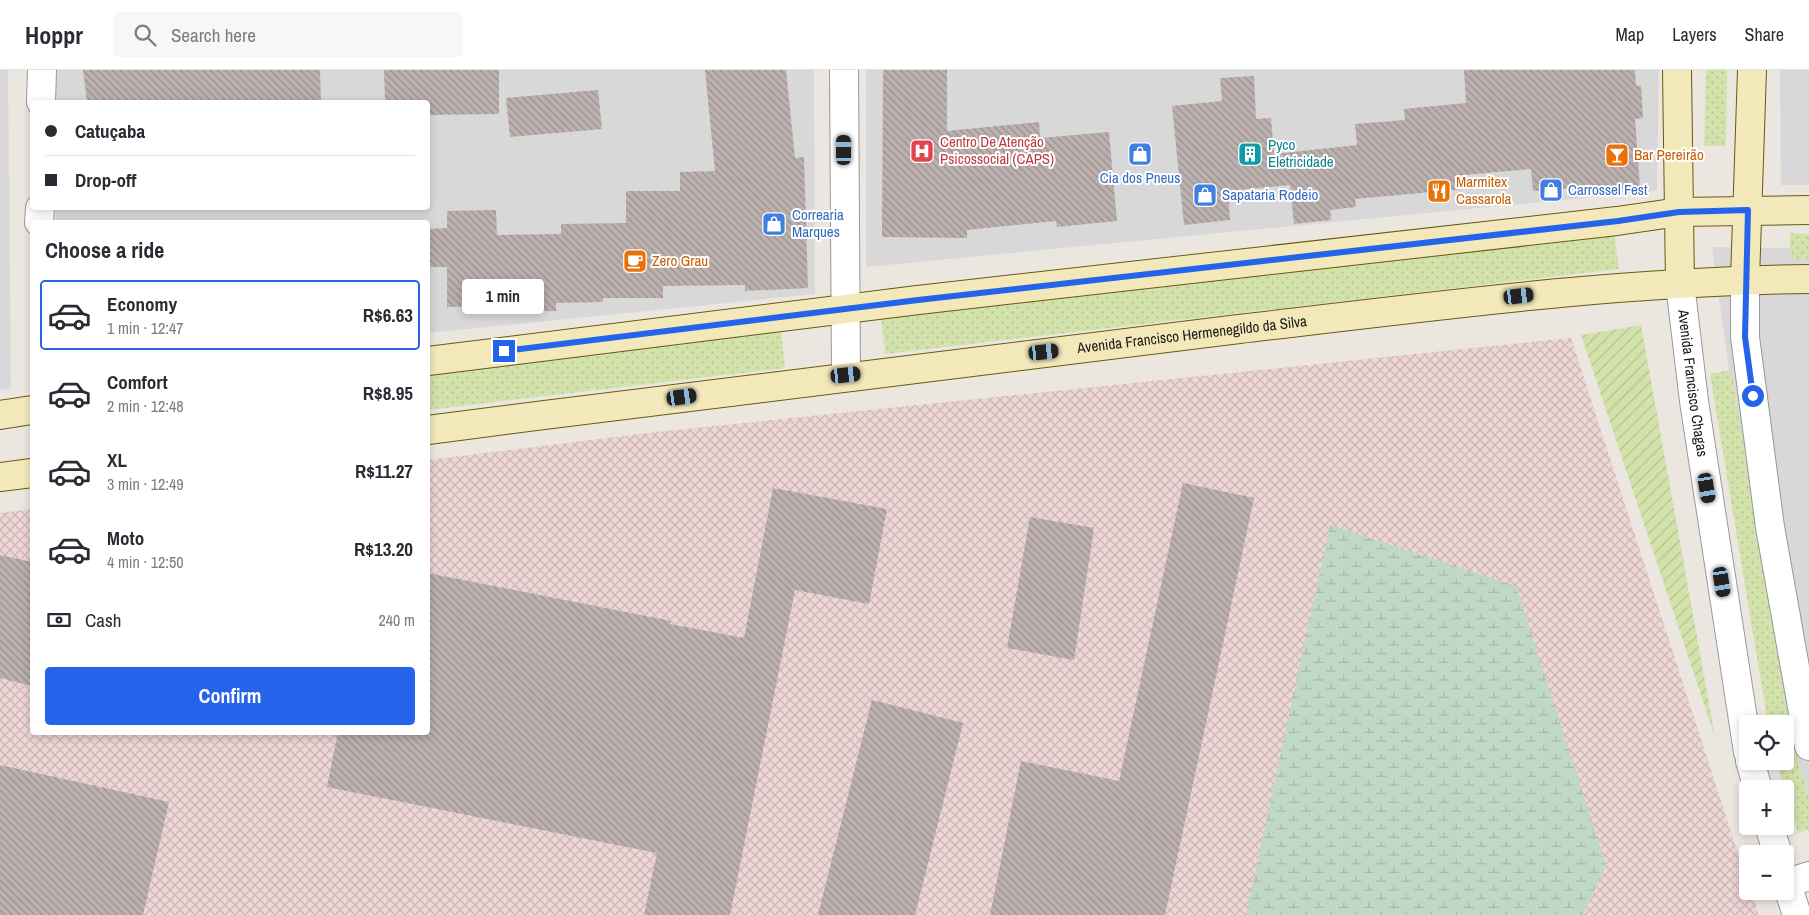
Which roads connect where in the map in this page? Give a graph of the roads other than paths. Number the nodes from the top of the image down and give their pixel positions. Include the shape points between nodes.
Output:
1 (42, 70) edge
2 (844, 70) edge
3 (1677, 70) edge
4 (1752, 70) edge
5 (41, 100) edge
6 (1748, 210) junction
7 (1809, 210) edge
8 (1679, 212) junction
9 (1809, 279) edge
10 (1745, 280) junction
11 (1680, 284) junction
12 (846, 308) junction
13 (430, 361) edge
14 (846, 375) junction
15 (30, 410) edge
16 (0, 415) edge
17 (430, 430) edge
18 (30, 473) edge
19 (0, 477) edge
20 (1742, 715) edge
21 (1809, 746) edge
22 (1794, 879) edge
23 (1797, 915) edge

1 - 5 street
2 - 12 street
3 - 8 main road, Avenida Francisco Chagas
4 - 6 main road
6 - 7 main road
6 - 8 main road
6 - 10 main road
8 - 11 main road, Avenida Francisco Chagas
8 - 12 main road
9 - 10 main road, Avenida Francisco Hermenegildo da Silva
10 - 11 main road, Avenida Francisco Hermenegildo da Silva
10 - 21 street via 1745,337 1770,528
11 - 14 main road, Avenida Francisco Hermenegildo da Silva via 1558,292
11 - 20 street, Avenida Francisco Chagas
12 - 13 main road
12 - 14 street
14 - 17 main road, Avenida Francisco Hermenegildo da Silva
15 - 16 main road
18 - 19 main road
22 - 23 street

